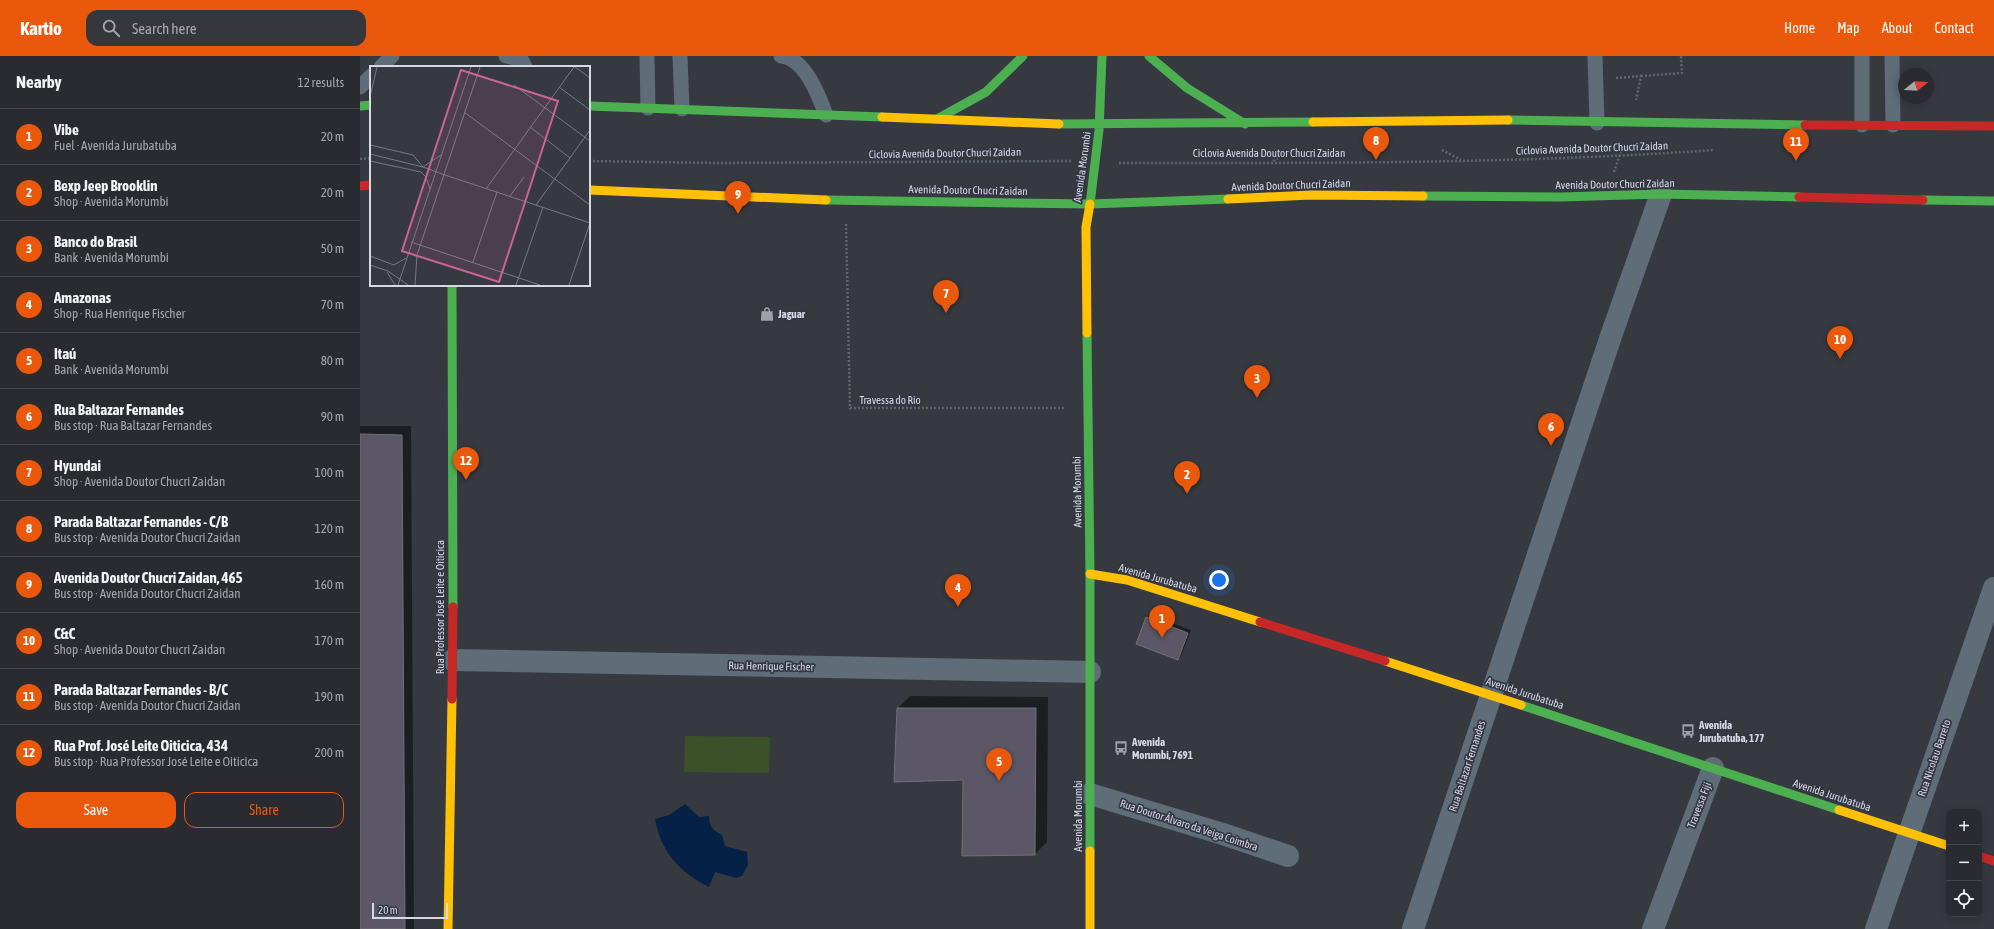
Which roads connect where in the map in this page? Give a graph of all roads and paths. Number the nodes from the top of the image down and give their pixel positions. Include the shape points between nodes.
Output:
1 (392, 56) edge
2 (506, 56) edge
3 (647, 56) edge
4 (680, 56) edge
5 (781, 56) edge
6 (1023, 56) edge
7 (1102, 56) edge
8 (1149, 56) edge
9 (1595, 56) edge
10 (1681, 56) edge
11 (1862, 56) edge
12 (1892, 56) edge
13 (381, 66) edge
14 (524, 66) edge
15 (1641, 76) junction
16 (370, 77) edge
17 (1596, 80) junction
18 (360, 87) edge
19 (370, 105) edge
20 (360, 106) edge
21 (590, 106) edge
22 (648, 108) junction
23 (682, 109) junction
24 (826, 115) junction
25 (937, 119) junction
26 (1632, 122) junction
27 (1597, 123) junction
28 (1244, 124) junction
29 (1100, 125) junction
30 (1862, 125) junction
31 (1893, 125) junction
32 (1994, 126) edge
33 (1442, 150) dead end
34 (1715, 150) dead end
35 (1290, 151) dead end
36 (1619, 156) junction
37 (370, 158) edge
38 (360, 159) edge
39 (1461, 160) junction
40 (590, 161) edge
41 (1273, 161) junction
42 (1097, 163) junction
43 (370, 185) edge
44 (360, 186) edge
45 (590, 190) edge
46 (1661, 194) junction
47 (1606, 195) junction
48 (846, 201) junction
49 (1994, 201) edge
50 (1090, 204) junction
51 (452, 286) edge
52 (1088, 409) junction
53 (1090, 574) junction
54 (1994, 588) edge
55 (452, 660) junction
56 (1090, 672) junction
57 (1491, 695) junction
58 (1713, 768) junction
59 (1090, 794) junction
60 (1909, 832) junction
61 (1946, 845) edge
62 (1288, 856) dead end
63 (1982, 857) edge
64 (1994, 861) edge
65 (448, 929) edge
66 (1090, 929) edge
67 (1413, 929) edge
68 (1653, 929) edge
69 (1876, 929) edge

1 - 13 lane
2 - 14 lane via 520,59
3 - 22 lane
4 - 23 lane
5 - 24 lane via 788,57 800,67 815,86
6 - 25 main road via 986,92
7 - 29 main road, Avenida Morumbi
8 - 28 main road via 1187,88
9 - 17 lane
10 - 15 path via 1682,73
11 - 30 lane
12 - 31 lane
15 - 17 path
15 - 26 path
16 - 18 lane
17 - 27 lane
19 - 20 main road
21 - 22 main road
22 - 23 main road
23 - 24 main road
24 - 25 main road
25 - 29 main road
26 - 27 main road
26 - 30 main road
26 - 36 path
27 - 28 main road via 1494,120
28 - 29 main road
29 - 42 main road, Avenida Morumbi
30 - 31 main road
31 - 32 main road
33 - 39 path
34 - 36 path, Ciclovia Avenida Doutor Chucri Zaidan
35 - 41 path
36 - 39 path, Ciclovia Avenida Doutor Chucri Zaidan
36 - 47 path
37 - 38 path
39 - 41 path, Ciclovia Avenida Doutor Chucri Zaidan
40 - 42 path, Ciclovia Avenida Doutor Chucri Zaidan via 716,163 1024,160
41 - 42 path, Ciclovia Avenida Doutor Chucri Zaidan
42 - 50 main road, Avenida Morumbi
43 - 44 main road
45 - 48 main road, Avenida Doutor Chucri Zaidan
46 - 47 main road, Avenida Doutor Chucri Zaidan
46 - 49 main road, Avenida Doutor Chucri Zaidan
46 - 57 street, Rua Baltazar Fernandes
47 - 50 main road, Avenida Doutor Chucri Zaidan via 1311,195
48 - 50 main road, Avenida Doutor Chucri Zaidan
48 - 52 path, Travessa do Rio via 850,408
50 - 52 main road, Avenida Morumbi via 1086,227
51 - 55 main road, Rua Professor José Leite e Oiticica
52 - 53 main road, Avenida Morumbi
53 - 56 main road, Avenida Morumbi
53 - 57 main road, Avenida Jurubatuba via 1127,580
54 - 60 street, Rua Nicolau Barreto
55 - 56 street, Rua Henrique Fischer
55 - 65 main road, Rua Professor José Leite e Oiticica
56 - 59 main road, Avenida Morumbi
57 - 58 main road, Avenida Jurubatuba
57 - 67 street, Rua Baltazar Fernandes
58 - 60 main road, Avenida Jurubatuba
58 - 68 street, Travessa Fiji
59 - 62 street, Rua Doutor Álvaro da Veiga Coimbra
59 - 66 main road, Avenida Morumbi
60 - 61 main road, Avenida Jurubatuba
60 - 69 street, Rua Nicolau Barreto
63 - 64 main road

